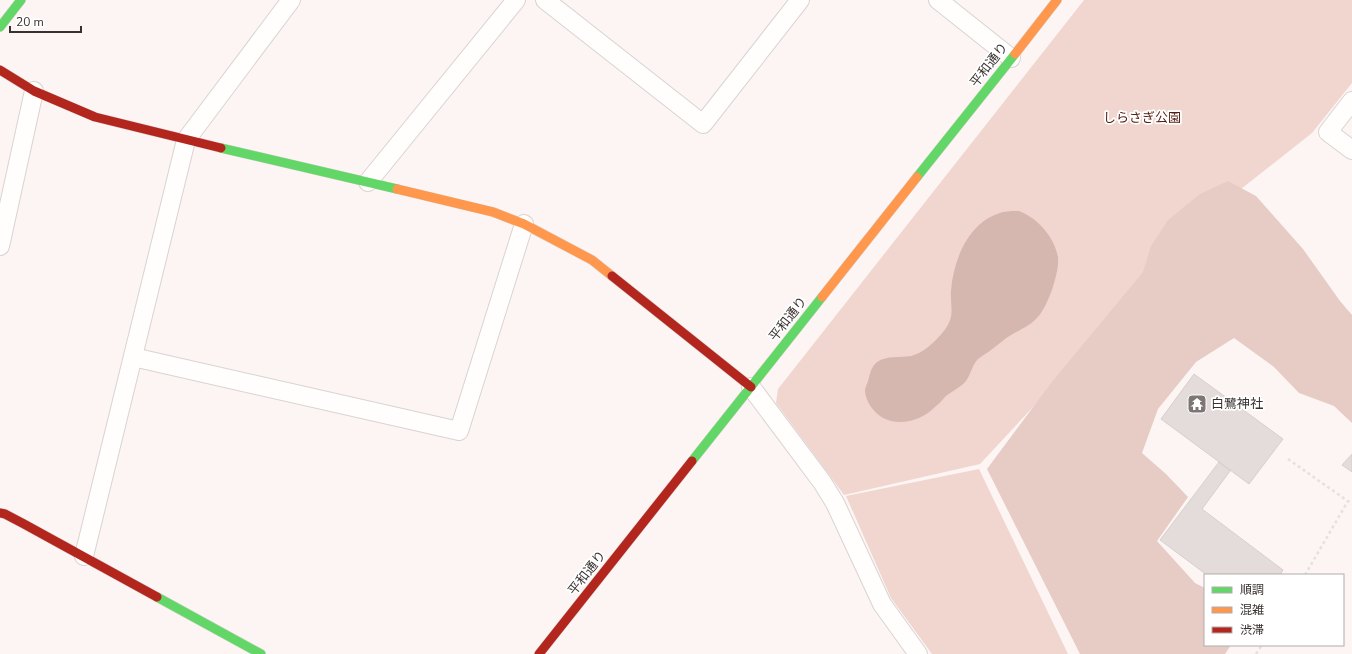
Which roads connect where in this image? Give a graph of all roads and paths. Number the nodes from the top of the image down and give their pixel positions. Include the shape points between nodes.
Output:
1 (21, 0) edge
2 (291, 0) edge
3 (516, 0) edge
4 (545, 0) edge
5 (800, 0) edge
6 (938, 0) edge
7 (1057, 0) edge
8 (0, 27) edge
9 (1011, 58) junction
10 (0, 70) edge
11 (34, 92) junction
12 (1352, 101) edge
13 (186, 140) junction
14 (1352, 150) edge
15 (368, 182) junction
16 (524, 224) junction
17 (0, 246) edge
18 (133, 357) junction
19 (751, 387) junction
20 (1288, 459) dead end
21 (1348, 501) junction
22 (1352, 504) edge
23 (0, 513) edge
24 (84, 556) junction
25 (1306, 574) edge
26 (261, 654) edge
27 (540, 654) edge
28 (918, 654) edge

1 - 8 street
2 - 13 street
3 - 15 street
4 - 5 street via 703,124
6 - 9 street
7 - 9 street, 平和通り
9 - 19 street, 平和通り
10 - 11 street
11 - 13 street via 95,117
11 - 17 street
12 - 14 street via 1328,132
13 - 15 street
13 - 18 street
15 - 16 street via 493,212
16 - 18 street via 459,431
16 - 19 street via 592,260
18 - 24 street
19 - 27 street, 平和通り
19 - 28 street via 822,482 835,503 882,604
20 - 21 path
21 - 22 path
21 - 25 path
23 - 24 street
24 - 26 street

